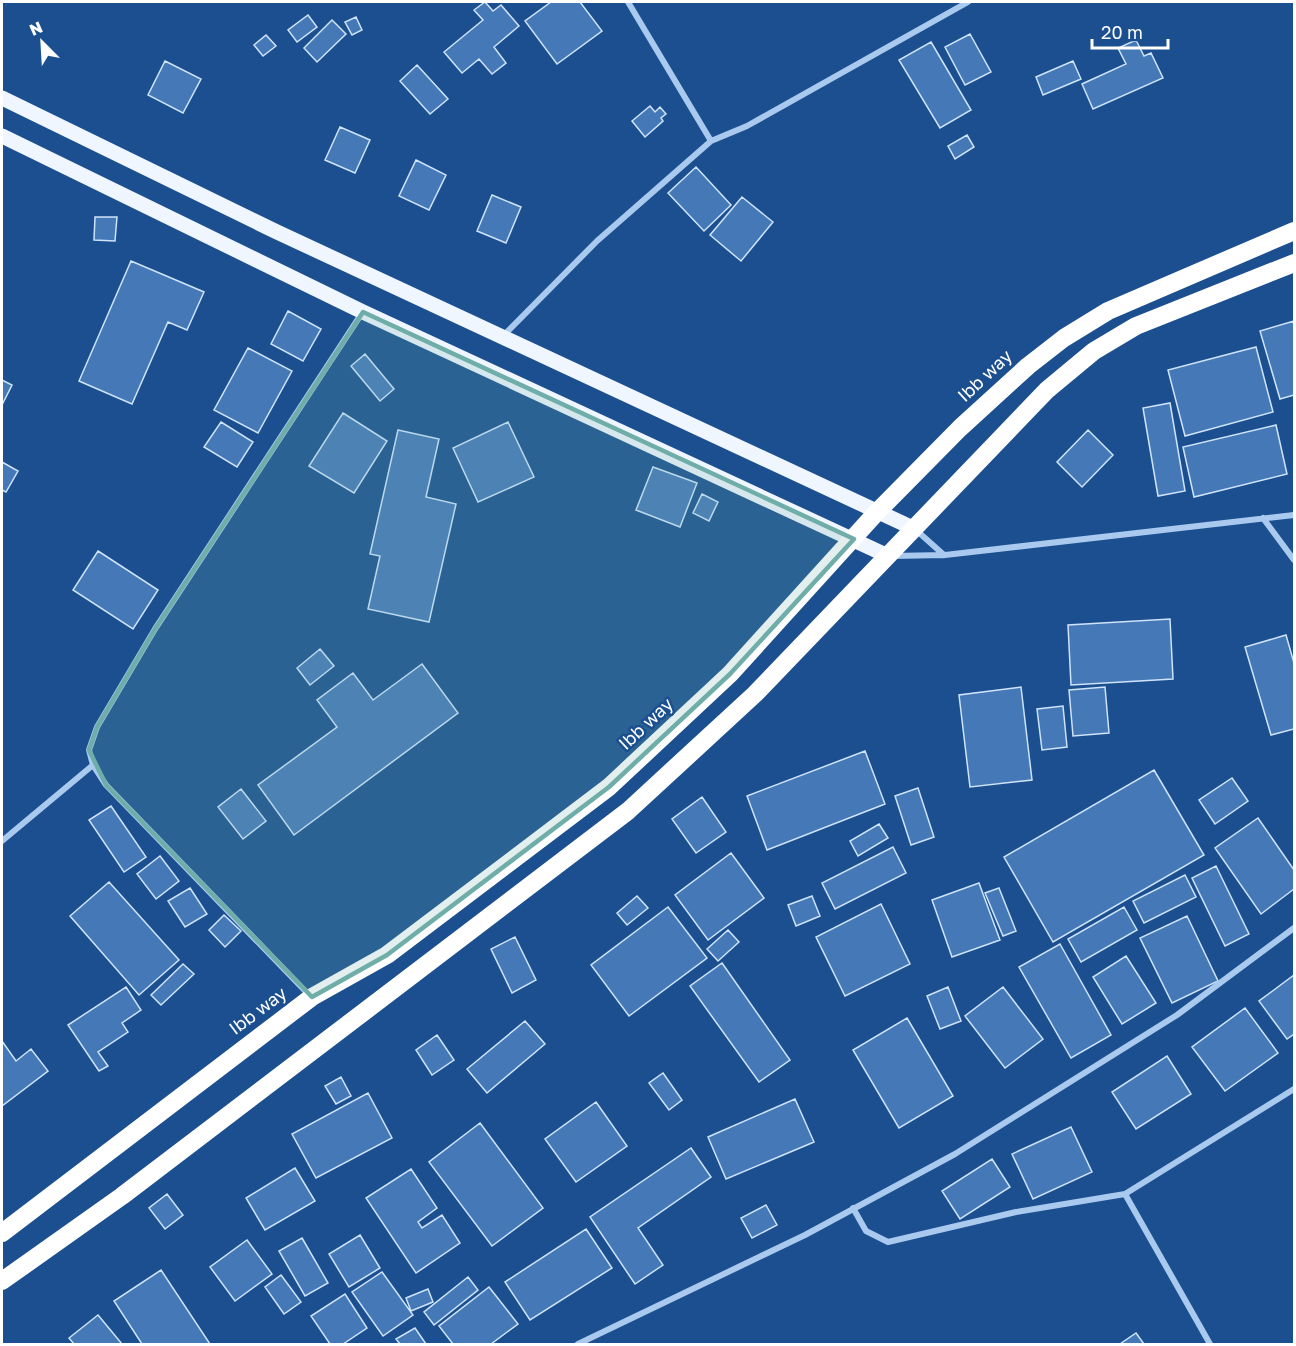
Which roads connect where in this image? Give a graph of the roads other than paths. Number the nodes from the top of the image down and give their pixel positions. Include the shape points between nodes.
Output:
1 (628, 2) edge
2 (968, 2) edge
3 (2, 98) edge
4 (2, 136) edge
5 (711, 141) junction
6 (1294, 231) edge
7 (1294, 262) edge
8 (363, 312) junction
9 (501, 337) junction
10 (876, 513) junction
11 (1294, 515) edge
12 (1263, 518) junction
13 (915, 529) junction
14 (854, 539) junction
15 (945, 555) junction
16 (888, 556) junction
17 (1294, 560) edge
18 (93, 765) junction
19 (2, 840) edge
20 (1294, 927) edge
21 (312, 997) junction
22 (1294, 1089) edge
23 (1125, 1194) junction
24 (854, 1208) junction
25 (2, 1233) edge
26 (2, 1281) edge
27 (578, 1344) edge
28 (1210, 1344) edge

1 - 5 street
2 - 5 street via 747,126
3 - 9 main road
4 - 8 main road
5 - 9 street via 597,241
6 - 10 highway, Ibb way via 1108,311 1064,338 960,428
7 - 13 highway via 1136,326 1094,351 1047,390
8 - 14 main road
8 - 18 street via 155,629 97,727 89,750
9 - 10 main road
10 - 13 main road
10 - 14 highway, Ibb way
11 - 12 street
12 - 15 street
12 - 17 street
13 - 15 street
13 - 16 highway
14 - 16 main road
14 - 21 highway, Ibb way via 730,674 609,788 387,955
15 - 16 street
16 - 26 highway via 755,694 628,811 122,1196
18 - 19 street
18 - 21 street via 106,785
20 - 24 street via 1177,1015 955,1154
21 - 25 highway, Ibb way
22 - 23 street
23 - 24 street via 1016,1212 888,1242 866,1231
23 - 28 street
24 - 27 street

